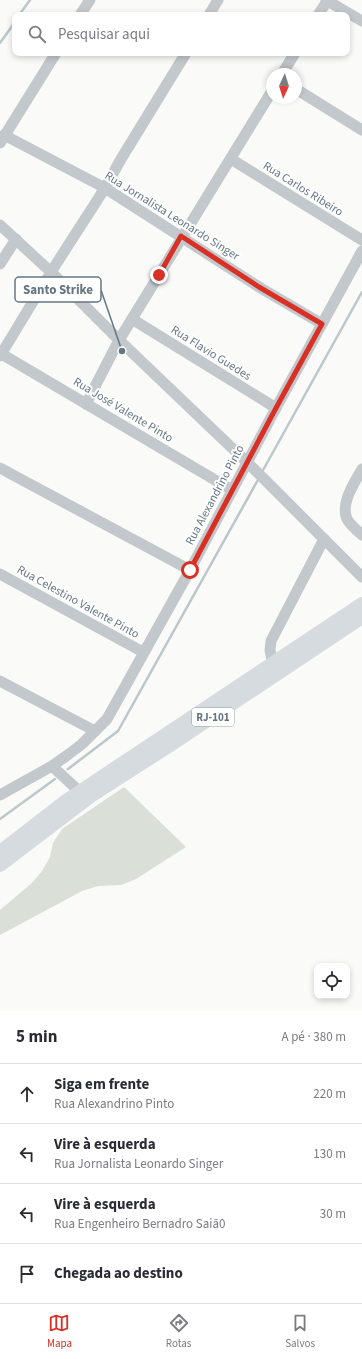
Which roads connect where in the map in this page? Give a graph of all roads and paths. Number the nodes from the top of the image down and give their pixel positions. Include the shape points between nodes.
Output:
1 (90, 0) edge
2 (218, 0) edge
3 (327, 0) edge
4 (82, 12) edge
5 (211, 12) edge
6 (320, 12) edge
7 (347, 12) edge
8 (350, 14) edge
9 (362, 21) edge
10 (54, 56) edge
11 (184, 56) edge
12 (293, 56) edge
13 (286, 68) edge
14 (302, 93) edge
15 (266, 101) edge
16 (362, 130) edge
17 (2, 139) edge
18 (231, 159) junction
19 (105, 188) junction
20 (0, 225) edge
21 (181, 236) junction
22 (16, 239) junction
23 (362, 240) edge
24 (362, 251) edge
25 (0, 264) edge
26 (51, 272) junction
27 (132, 319) junction
28 (322, 324) junction
29 (119, 340) junction
30 (0, 354) edge
31 (86, 404) junction
32 (276, 408) junction
33 (250, 465) junction
34 (0, 468) edge
35 (362, 469) edge
36 (232, 490) junction
37 (362, 535) edge
38 (324, 539) junction
39 (190, 570) junction
40 (0, 574) edge
41 (362, 577) edge
42 (362, 604) edge
43 (362, 618) edge
44 (143, 652) junction
45 (273, 664) junction
46 (0, 681) edge
47 (95, 731) junction
48 (52, 766) junction
49 (80, 792) junction
50 (0, 795) edge
51 (0, 852) edge
52 (0, 864) edge

1 - 4 street
2 - 5 street
3 - 6 street
3 - 7 street
8 - 9 street
10 - 17 street
11 - 19 street
12 - 13 street
14 - 16 street
15 - 18 street
17 - 19 street, Rua Jornalista Leonardo Singer
18 - 21 street
18 - 23 street, Rua Carlos Ribeiro
19 - 21 street, Rua Jornalista Leonardo Singer
19 - 26 street
20 - 22 street
21 - 27 street
21 - 28 street, Rua Jornalista Leonardo Singer
22 - 25 street
22 - 26 street
24 - 28 street, Rua Alexandrino Pinto
26 - 29 street
26 - 30 street
27 - 29 street
27 - 32 street, Rua Flavio Guedes
28 - 32 street, Rua Alexandrino Pinto
29 - 31 street
29 - 33 street
30 - 31 street, Rua José Valente Pinto
31 - 36 street, Rua José Valente Pinto
32 - 33 street, Rua Alexandrino Pinto
33 - 36 street, Rua Alexandrino Pinto
33 - 38 street
34 - 39 street
35 - 37 street via 349,493 346,512 350,523
36 - 39 street, Rua Alexandrino Pinto
38 - 41 street
38 - 45 street via 271,641
39 - 44 street, Rua Alexandrino Pinto
40 - 44 street, Rua Celestino Valente Pinto
42 - 45 main road, RJ-101
43 - 52 main road, RJ-101 via 92,795
44 - 47 street, Rua Alexandrino Pinto via 107,719
45 - 49 main road, RJ-101
46 - 47 street
47 - 48 street, Rua Alexandrino Pinto
48 - 49 street
48 - 50 street, Rua Alexandrino Pinto
49 - 51 main road, RJ-101

